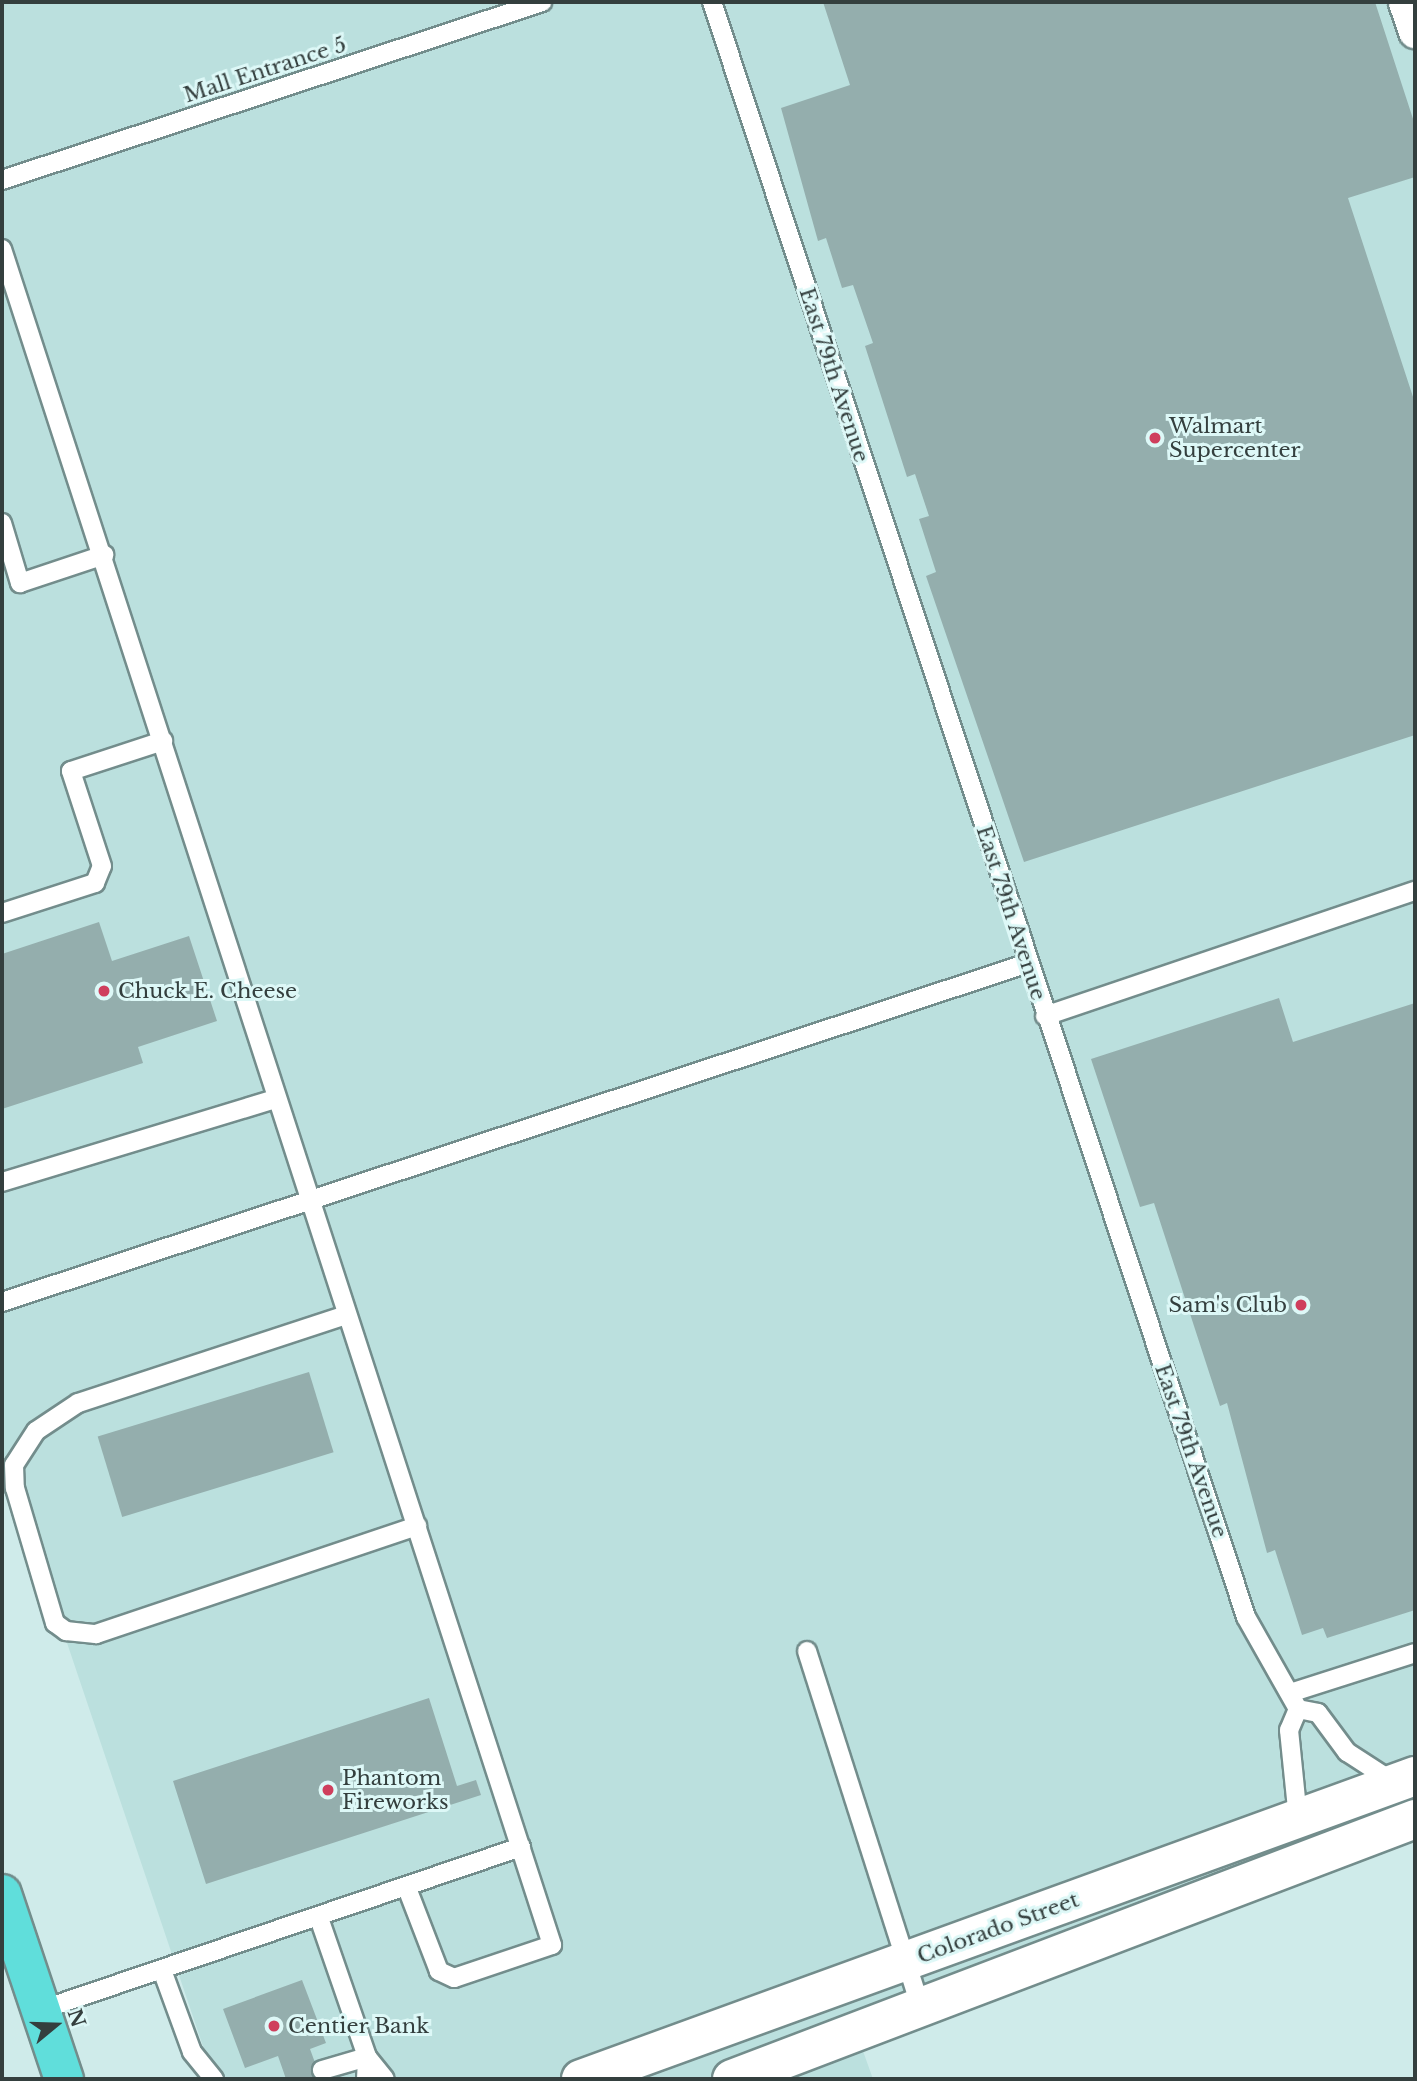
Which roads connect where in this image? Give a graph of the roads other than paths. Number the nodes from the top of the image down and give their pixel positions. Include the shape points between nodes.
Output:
1 (542, 2) edge
2 (712, 2) edge
3 (1405, 2) edge
4 (1415, 31) edge
5 (2, 180) edge
6 (2, 249) edge
7 (9, 297) edge
8 (2, 523) edge
9 (104, 555) junction
10 (163, 741) junction
11 (1415, 891) edge
12 (2, 913) edge
13 (1028, 963) junction
14 (1045, 1016) junction
15 (275, 1099) junction
16 (2, 1182) edge
17 (308, 1201) junction
18 (2, 1302) edge
19 (346, 1315) junction
20 (417, 1526) junction
21 (807, 1651) dead end
22 (1415, 1653) edge
23 (1294, 1701) junction
24 (1405, 1779) edge
25 (1298, 1818) junction
26 (1415, 1819) edge
27 (522, 1847) junction
28 (408, 1888) junction
29 (2, 1894) edge
30 (319, 1918) junction
31 (906, 1961) junction
32 (162, 1970) junction
33 (41, 2010) junction
34 (922, 2011) junction
35 (367, 2057) junction
36 (322, 2070) dead end
37 (64, 2079) edge
38 (214, 2079) edge
39 (366, 2079) edge
40 (385, 2079) edge
41 (581, 2079) edge
42 (732, 2079) edge

1 - 5 lane, Mall Entrance 5
2 - 13 lane, East 79th Avenue
3 - 4 street
6 - 7 lane
7 - 9 lane
8 - 9 lane via 20,583
9 - 10 lane
10 - 12 lane via 71,771 102,866 95,883
10 - 15 lane
11 - 14 lane
13 - 14 lane, East 79th Avenue
13 - 17 lane
14 - 23 lane, East 79th Avenue via 1246,1617
15 - 16 lane
15 - 17 lane
17 - 18 lane
17 - 19 lane
19 - 20 lane
19 - 20 lane via 78,1403 36,1431 14,1465 15,1488 55,1623 66,1632 96,1634
20 - 27 lane
21 - 31 lane
22 - 23 lane
23 - 24 lane via 1318,1713 1347,1752
23 - 25 lane via 1289,1730
24 - 25 street, Colorado Street
25 - 31 street, Colorado Street
26 - 34 street
27 - 28 lane
27 - 28 lane via 552,1945 454,1978 439,1972
28 - 30 lane
29 - 33 highway
30 - 32 lane
30 - 35 lane
31 - 34 lane
31 - 41 street, Colorado Street
32 - 33 lane
32 - 38 lane via 192,2052
33 - 37 highway
34 - 42 street
35 - 36 lane
35 - 39 lane
35 - 40 lane

